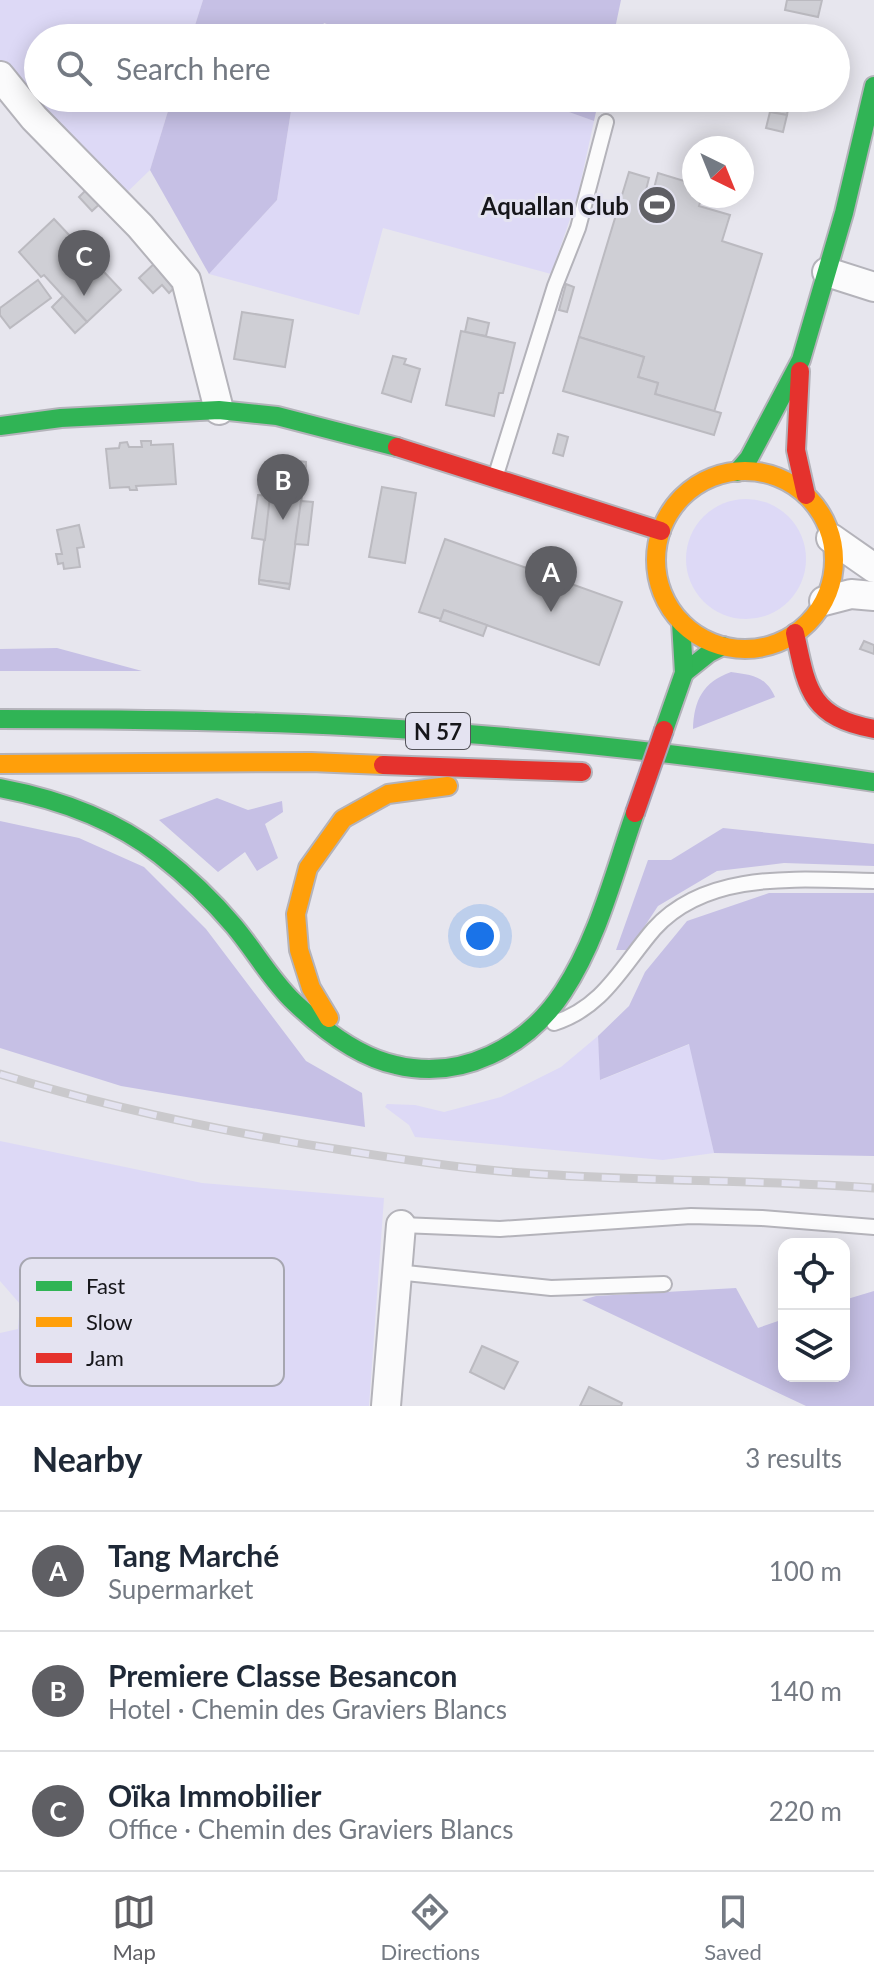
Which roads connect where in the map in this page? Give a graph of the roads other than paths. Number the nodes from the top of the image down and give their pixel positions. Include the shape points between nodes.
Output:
1 (0, 76) edge
2 (874, 86) edge
3 (24, 106) edge
4 (29, 112) edge
5 (606, 122) dead end
6 (827, 272) junction
7 (874, 287) edge
8 (801, 360) junction
9 (219, 410) junction
10 (0, 426) edge
11 (737, 472) junction
12 (495, 478) junction
13 (806, 495) junction
14 (661, 531) junction
15 (831, 538) junction
16 (874, 568) edge
17 (874, 596) edge
18 (824, 601) junction
19 (681, 622) junction
20 (795, 633) junction
21 (723, 646) junction
22 (684, 673) junction
23 (0, 719) edge
24 (874, 729) edge
25 (0, 764) edge
26 (614, 775) junction
27 (669, 781) dead end
28 (874, 782) edge
29 (0, 788) edge
30 (874, 881) edge
31 (534, 1029) junction
32 (340, 1038) junction
33 (401, 1225) joint
34 (874, 1227) edge
35 (396, 1272) junction
36 (664, 1284) dead end
37 (386, 1406) edge

1 - 3 street
2 - 6 main road
4 - 9 street via 186,280
5 - 12 lane via 578,228
6 - 7 street
6 - 8 main road
8 - 11 main road via 759,442
8 - 13 main road via 796,450
9 - 10 main road
9 - 12 main road via 277,416
11 - 13 main road via 774,476
11 - 14 main road via 717,476 682,497
12 - 14 main road
13 - 15 main road
14 - 19 main road via 658,579
15 - 16 street
15 - 18 main road via 833,569
17 - 18 street via 851,594
18 - 20 main road
19 - 21 main road
19 - 22 main road
20 - 21 main road via 761,648
20 - 24 main road via 817,703 840,723
21 - 22 main road
22 - 31 main road, bridge via 584,951 562,994
23 - 28 main road, N 57 via 220,720 413,729 623,747
25 - 26 main road, N 57 via 340,762
26 - 27 main road, N 57
26 - 32 main road via 388,794 343,819 308,868 296,914 299,950 311,988
29 - 32 main road via 75,806 126,830 173,862 213,901 293,1001
30 - 31 lane via 781,880 726,887 683,905 655,928 616,980 576,1016
31 - 32 main road via 497,1054 448,1069 409,1068 370,1057
33 - 34 lane via 500,1229 691,1216
33 - 35 street
35 - 36 lane via 551,1288
35 - 37 street

